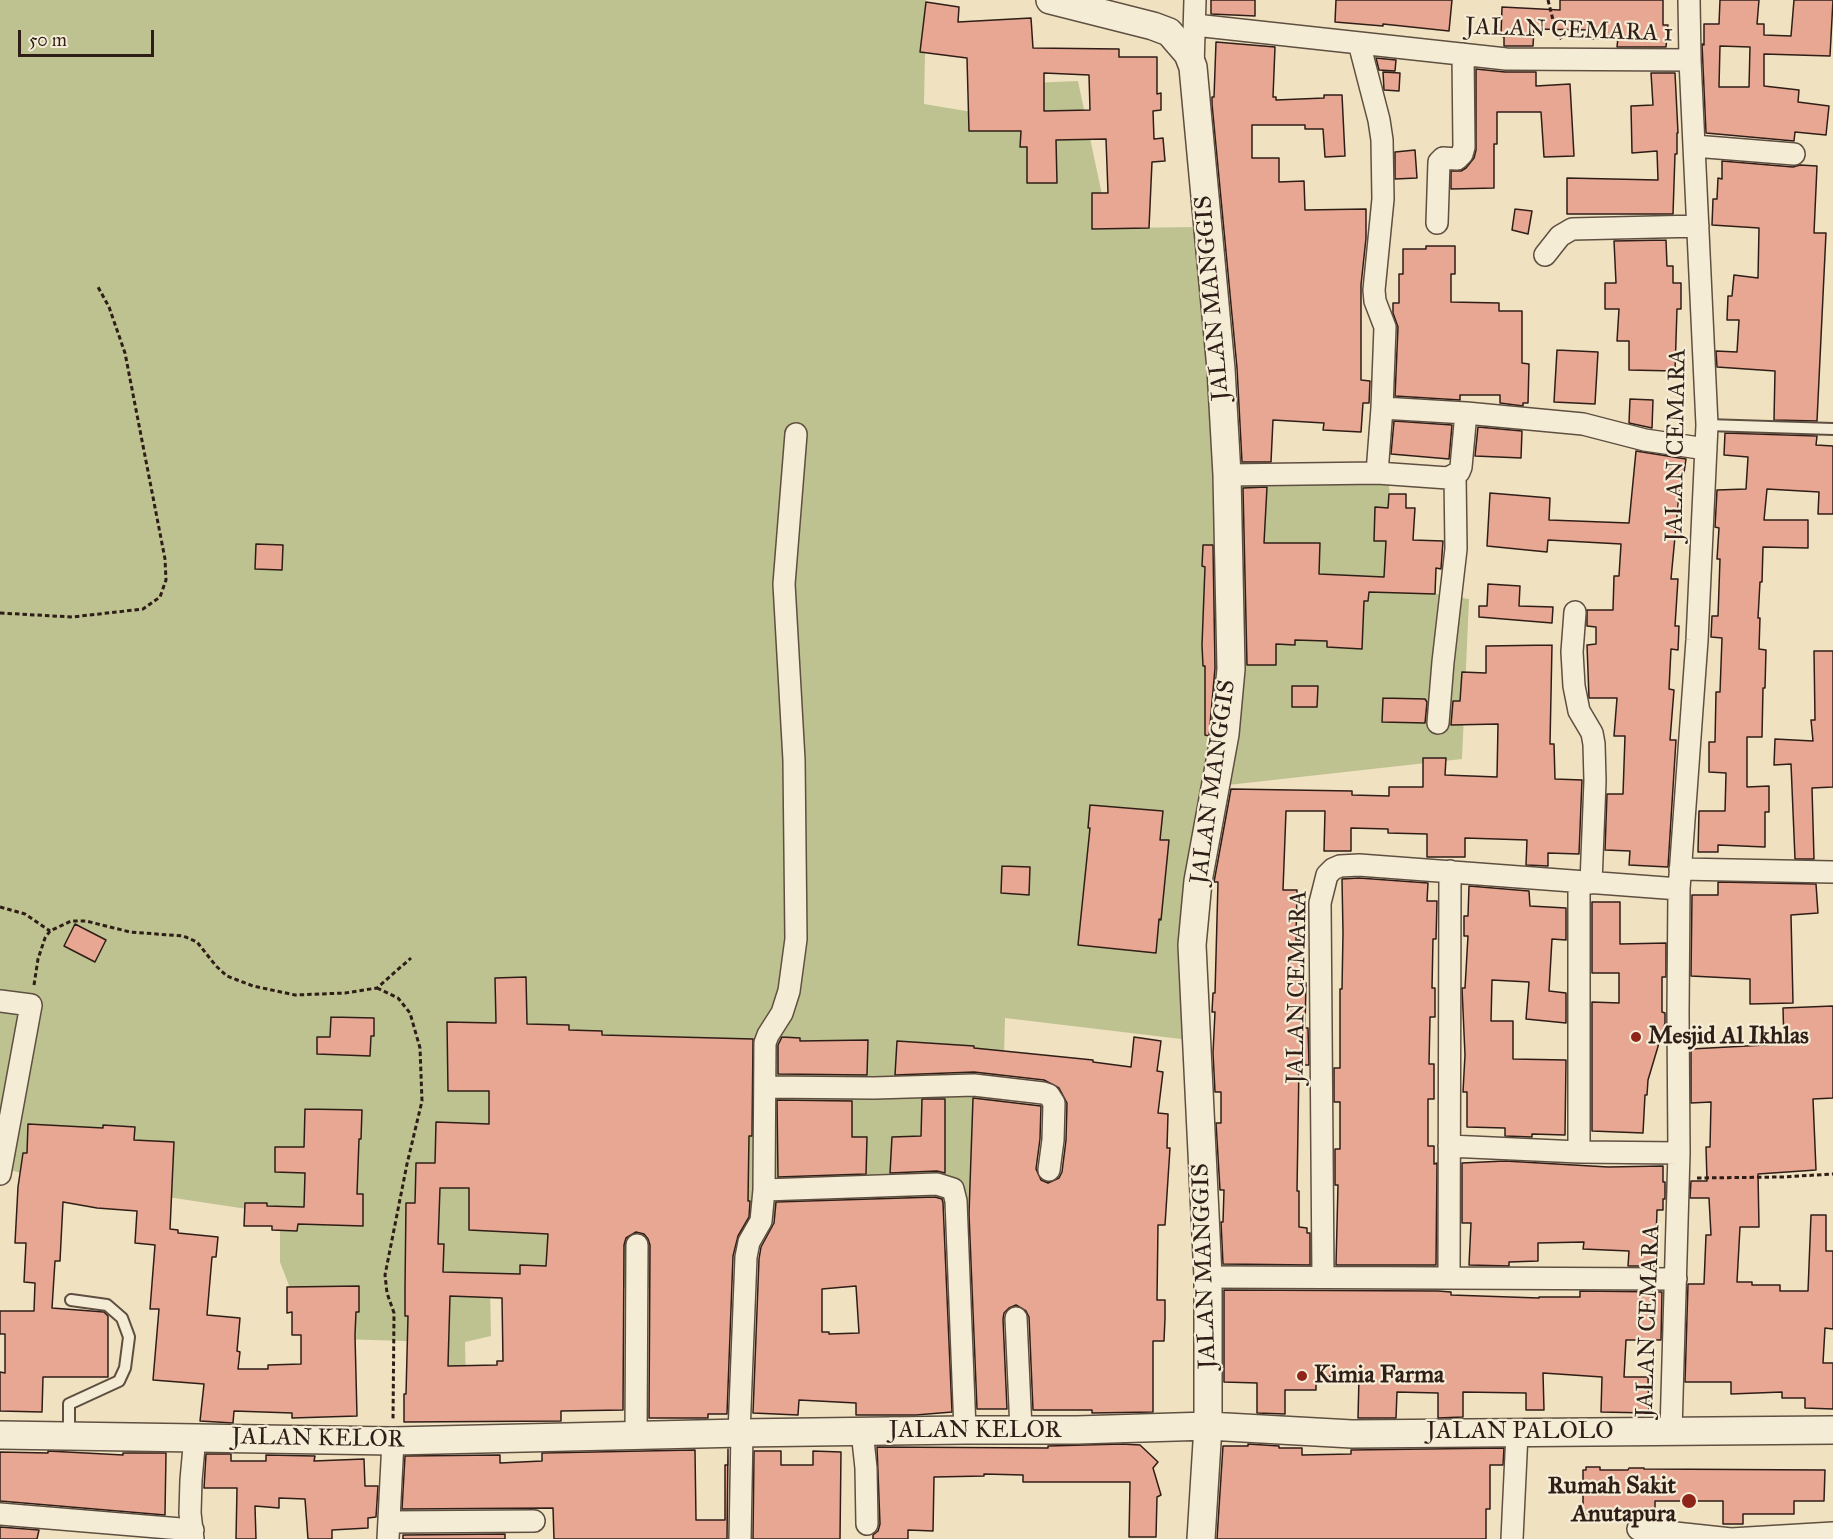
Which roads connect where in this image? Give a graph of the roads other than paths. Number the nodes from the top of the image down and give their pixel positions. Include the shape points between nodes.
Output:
1 (1053, 0) edge
2 (1195, 0) edge
3 (1689, 0) edge
4 (1195, 25) junction
5 (1359, 43) junction
6 (1463, 54) junction
7 (1690, 60) junction
8 (1193, 68) junction
9 (1694, 146) junction
10 (1794, 154) dead end
11 (1437, 223) dead end
12 (1698, 226) junction
13 (1545, 255) dead end
14 (1382, 408) junction
15 (1466, 413) junction
16 (1707, 425) junction
17 (1833, 429) edge
18 (796, 434) dead end
19 (1706, 449) junction
20 (1377, 473) junction
21 (1455, 474) junction
22 (1227, 475) junction
23 (1575, 612) dead end
24 (1438, 723) dead end
25 (1450, 871) junction
26 (1833, 872) edge
27 (1680, 879) junction
28 (1585, 883) junction
29 (0, 1001) edge
30 (765, 1086) junction
31 (7, 1088) edge
32 (1449, 1146) junction
33 (1579, 1152) junction
34 (1679, 1153) junction
35 (1049, 1170) dead end
36 (0, 1174) edge
37 (764, 1190) junction
38 (637, 1245) dead end
39 (1323, 1276) junction
40 (1208, 1277) junction
41 (1449, 1278) junction
42 (1676, 1279) junction
43 (71, 1300) dead end
44 (1016, 1318) dead end
45 (1208, 1426) junction
46 (965, 1430) junction
47 (1021, 1430) junction
48 (1833, 1430) edge
49 (862, 1431) junction
50 (1671, 1431) junction
51 (740, 1433) junction
52 (1517, 1433) junction
53 (0, 1435) edge
54 (69, 1435) junction
55 (195, 1436) junction
56 (636, 1436) junction
57 (393, 1440) junction
58 (0, 1514) edge
59 (534, 1521) dead end
60 (867, 1524) dead end
61 (1638, 1528) dead end
62 (388, 1531) edge
63 (1833, 1533) edge
64 (193, 1534) edge
65 (1712, 1538) edge
66 (741, 1539) edge
67 (1201, 1539) edge
68 (1512, 1539) edge

1 - 8 street, JALAN MANGGIS via 1169,32 1188,54
2 - 4 street, JALAN MANGGIS
3 - 7 street, JALAN CEMARA
4 - 5 street, JALAN CEMARA 1
4 - 8 street, JALAN MANGGIS
5 - 6 street, JALAN CEMARA 1
5 - 14 street via 1382,140 1383,199 1374,290 1385,327
6 - 7 street, JALAN CEMARA 1 via 1506,59
6 - 11 street via 1464,147 1457,159 1443,158 1439,162
7 - 9 street, JALAN CEMARA
8 - 22 street, JALAN MANGGIS via 1217,308
9 - 10 street
9 - 12 street, JALAN CEMARA
12 - 13 street via 1572,229 1560,236
12 - 16 street, JALAN CEMARA
14 - 15 street
14 - 20 street
15 - 19 street via 1583,424 1645,440
15 - 21 street via 1461,467
16 - 17 lane
16 - 19 street, JALAN CEMARA
18 - 30 street via 784,584 794,760 796,939 789,991 765,1043
19 - 27 street, JALAN CEMARA
20 - 21 street via 1448,478
20 - 22 street
21 - 24 street via 1455,549
22 - 40 street, JALAN MANGGIS via 1229,699 1198,881 1192,945
23 - 28 street via 1574,686 1579,711 1594,744 1595,781
25 - 28 street, JALAN CEMARA
25 - 32 street
25 - 39 street, JALAN CEMARA via 1340,866 1327,875 1324,884 1320,903
26 - 27 street
27 - 28 street, JALAN CEMARA
27 - 34 street, JALAN CEMARA
28 - 33 street
29 - 31 street via 31,1005
30 - 35 street via 974,1085 1044,1093 1054,1103
30 - 37 street
31 - 36 street
32 - 33 street
32 - 41 street
33 - 34 street
34 - 42 street, JALAN CEMARA
37 - 46 street via 937,1184 953,1189
37 - 51 street via 761,1221 751,1237 746,1257
38 - 56 street
39 - 40 street
39 - 41 street
40 - 45 street, JALAN MANGGIS
41 - 42 street
42 - 50 street, JALAN CEMARA
43 - 54 lane via 107,1305 122,1318 129,1337 119,1381 70,1403
44 - 47 street
45 - 47 street, JALAN KELOR
45 - 52 street, JALAN PALOLO via 1352,1434
45 - 67 street, JALAN MANGGIS
46 - 47 street, JALAN KELOR
46 - 49 street, JALAN KELOR
48 - 50 street, JALAN PALOLO
49 - 51 street, JALAN KELOR
49 - 60 street
50 - 52 street, JALAN PALOLO
51 - 56 street, JALAN KELOR
51 - 66 street
52 - 68 street
53 - 54 street, JALAN KELOR
54 - 55 street, JALAN KELOR
55 - 57 street, JALAN KELOR
55 - 64 street via 190,1491
56 - 57 street, JALAN KELOR
57 - 62 street
58 - 64 street
59 - 62 street
61 - 65 street
63 - 65 street

